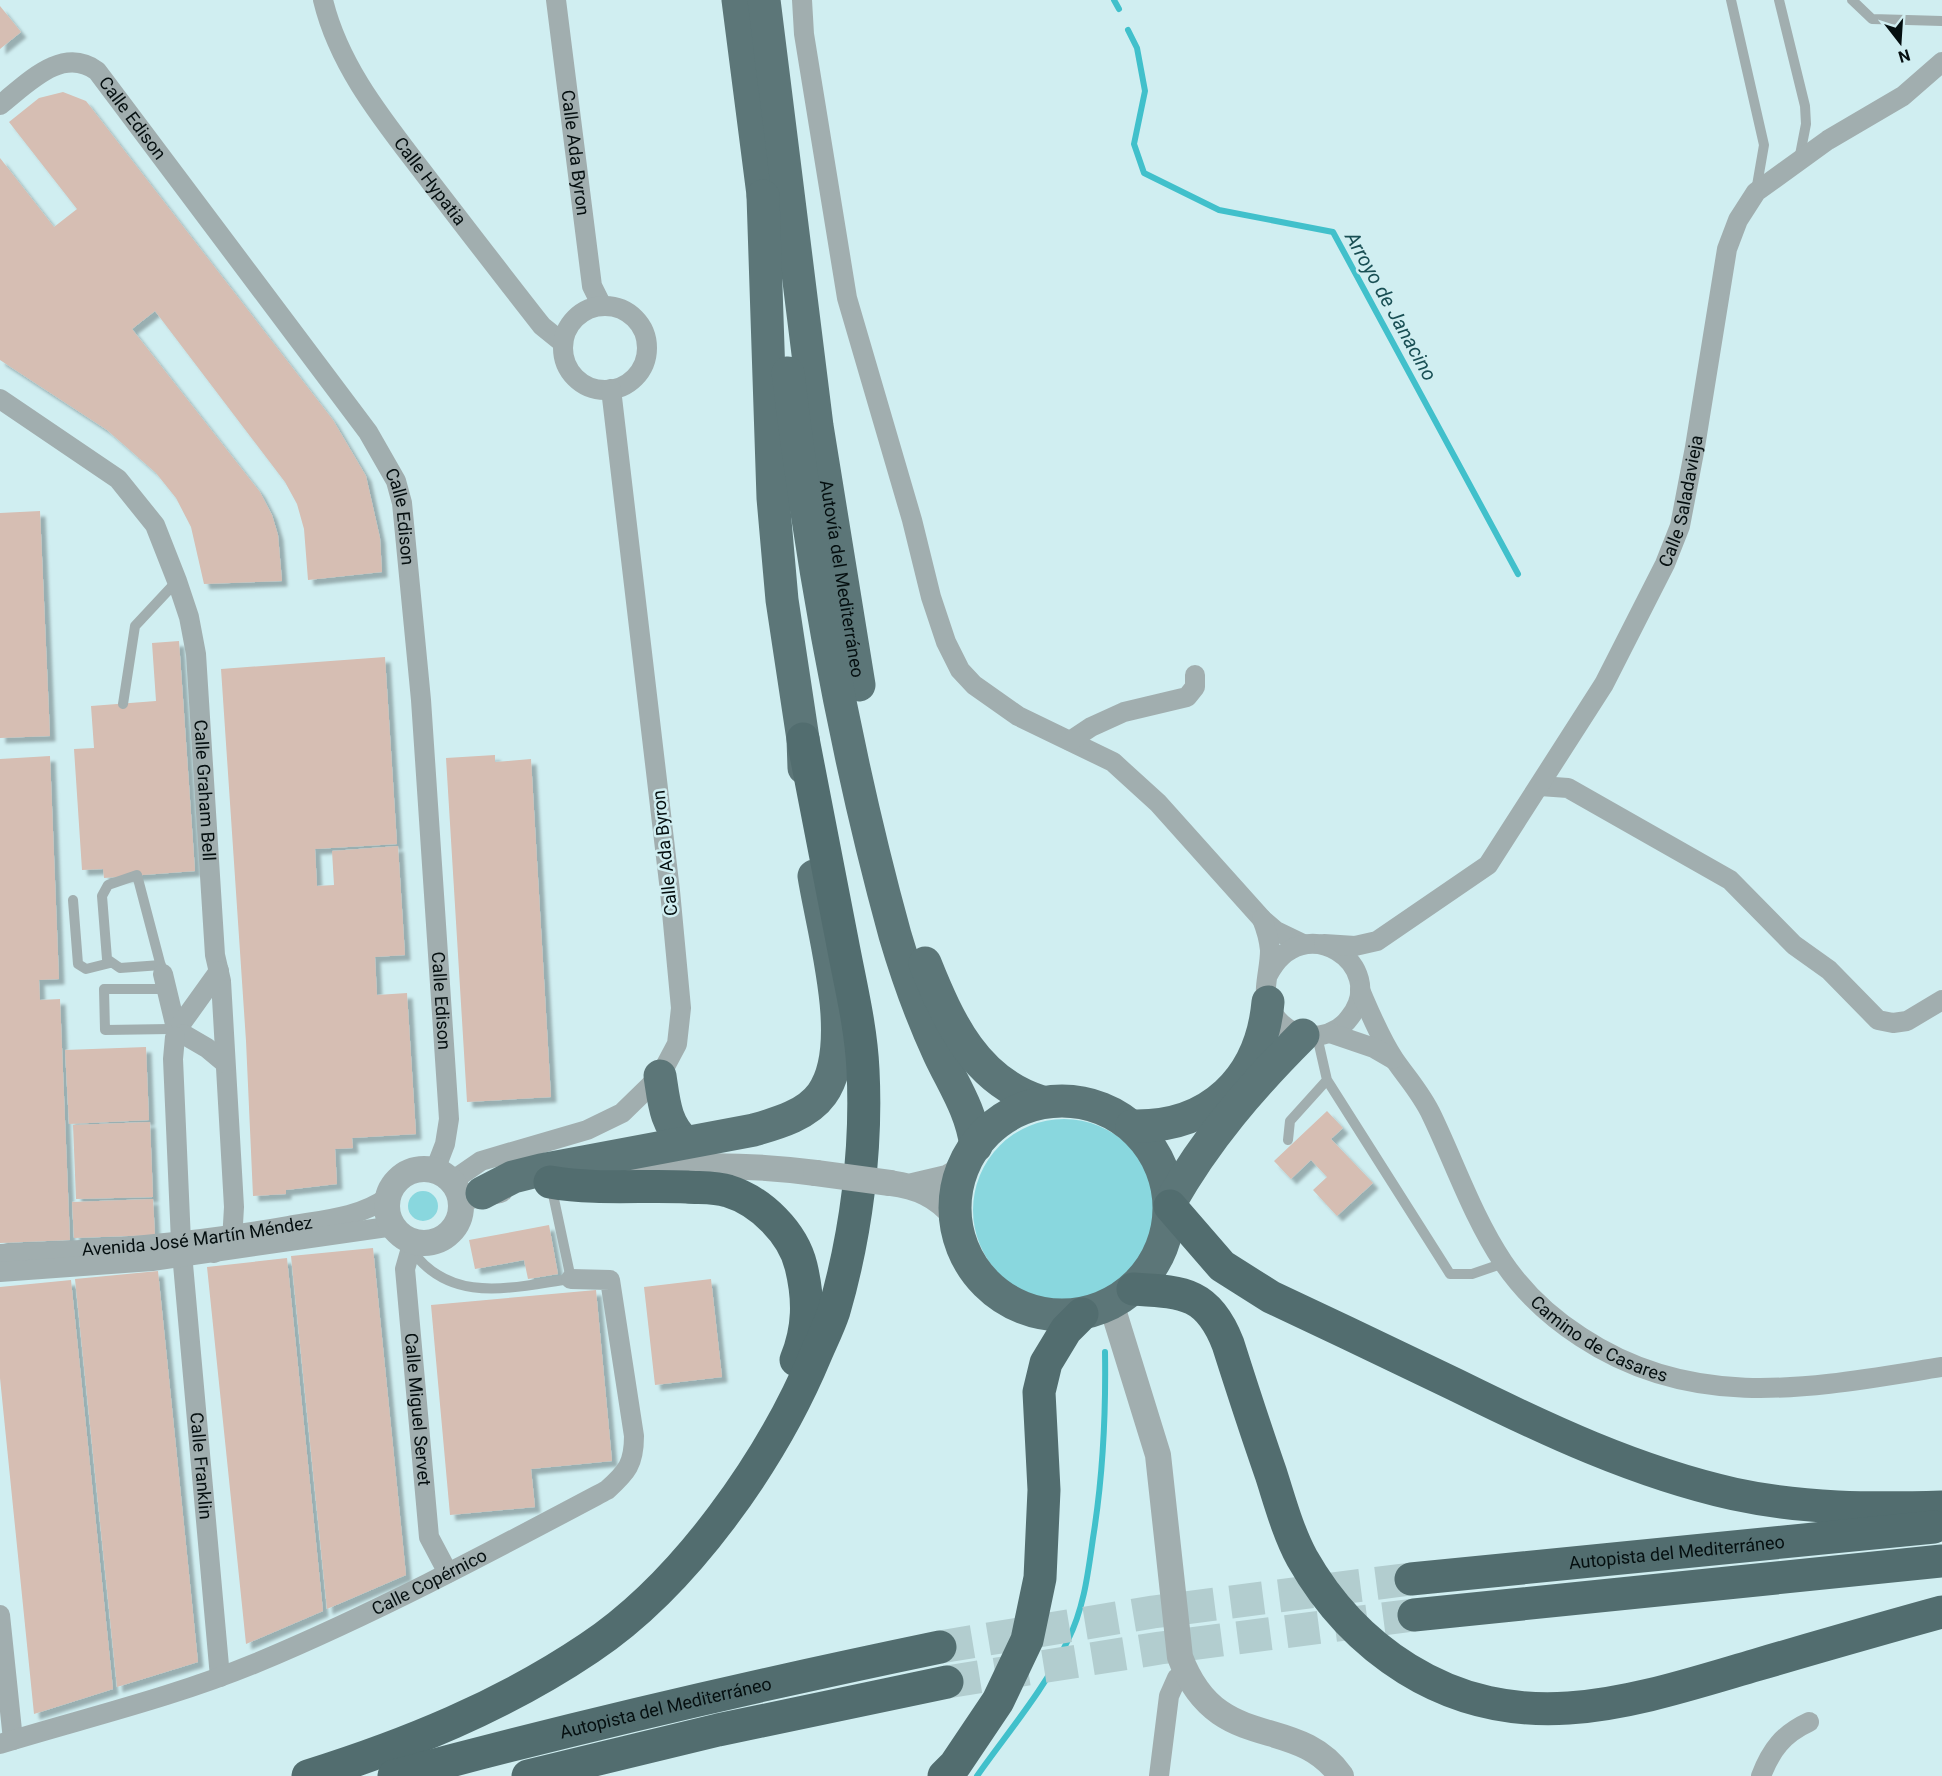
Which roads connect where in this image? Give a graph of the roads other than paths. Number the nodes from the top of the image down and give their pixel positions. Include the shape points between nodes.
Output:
1 (323, 0) edge
2 (556, 0) edge
3 (738, 0) edge
4 (764, 0) edge
5 (802, 0) edge
6 (1731, 0) edge
7 (1779, 0) edge
8 (1852, 0) edge
9 (1942, 21) edge
10 (1942, 62) edge
11 (0, 105) edge
12 (1799, 160) junction
13 (1756, 192) junction
14 (763, 196) junction
15 (602, 306) junction
16 (563, 344) junction
17 (611, 389) junction
18 (0, 399) edge
19 (177, 581) junction
20 (1195, 675) dead end
21 (123, 704) dead end
22 (803, 739) junction
23 (1070, 741) junction
24 (1540, 786) junction
25 (73, 900) dead end
26 (1262, 919) junction
27 (1377, 941) junction
28 (1303, 944) junction
29 (1324, 944) junction
30 (110, 963) junction
31 (219, 971) junction
32 (163, 976) junction
33 (1358, 982) junction
34 (1268, 989) junction
35 (1942, 1000) edge
36 (177, 1030) junction
37 (1316, 1035) junction
38 (1393, 1059) junction
39 (225, 1063) junction
40 (660, 1076) junction
41 (1327, 1080) junction
42 (1042, 1102) junction
43 (1132, 1126) junction
44 (1288, 1140) dead end
45 (685, 1142) junction
46 (968, 1158) junction
47 (550, 1182) junction
48 (902, 1184) junction
49 (458, 1186) junction
50 (388, 1197) junction
51 (1170, 1204) junction
52 (955, 1216) junction
53 (233, 1235) junction
54 (406, 1238) junction
55 (182, 1250) junction
56 (214, 1253) junction
57 (0, 1254) edge
58 (0, 1263) edge
59 (1504, 1263) junction
60 (86, 1268) junction
61 (0, 1272) edge
62 (571, 1279) junction
63 (1109, 1302) junction
64 (1942, 1367) edge
65 (774, 1440) junction
66 (1942, 1507) edge
67 (1942, 1526) edge
68 (1942, 1561) edge
69 (448, 1573) junction
70 (1410, 1579) tunnel mouth
71 (1942, 1612) edge
72 (0, 1615) edge
73 (1414, 1615) tunnel mouth
74 (940, 1647) tunnel mouth
75 (1186, 1672) junction
76 (220, 1677) junction
77 (947, 1682) tunnel mouth
78 (1809, 1722) dead end
79 (6, 1742) edge
80 (308, 1776) edge
81 (394, 1776) edge
82 (528, 1776) edge
83 (944, 1776) edge
84 (1159, 1776) edge
85 (1341, 1776) edge
86 (1761, 1776) edge

1 - 16 street, Calle Hypatia via 350,71 377,112 542,326
2 - 15 street, Calle Ada Byron via 591,286
3 - 14 highway, Autovía del Mediterráneo
4 - 42 highway, Autovía del Mediterráneo via 841,590 874,759 911,913 941,1002 963,1042 996,1079
5 - 23 street via 804,34 847,298 945,642 960,670 974,685 1018,716
6 - 13 lane via 1764,145
7 - 12 lane via 1805,106
8 - 9 lane via 1872,19
10 - 12 street, Calle Saladavieja via 1903,96
11 - 49 street, Calle Edison via 45,69 58,64 86,63 97,71 368,432 396,481 402,502 421,700 449,1119 445,1144
12 - 13 street, Calle Saladavieja
13 - 24 street, Calle Saladavieja via 1738,220 1727,249 1680,526 1604,684
14 - 22 highway, Autovía del Mediterráneo via 773,498 783,611
14 - 46 highway, Autovía del Mediterráneo via 814,566 872,853 920,1013 970,1115
15 - 16 street via 588,309 576,318 567,329
15 - 17 street via 629,313 646,336 644,364 636,376
16 - 17 street via 563,356 576,378 598,389
17 - 40 street, Calle Ada Byron via 681,1008 677,1044
18 - 19 street, Calle Graham Bell via 118,480 155,525
19 - 21 lane via 135,626
19 - 31 street, Calle Graham Bell via 196,654
20 - 23 street via 1195,687 1187,697 1124,712
22 - 45 highway, Autovía del Mediterráneo via 809,845 838,1021 838,1051 832,1077 806,1109 782,1122
22 - 65 highway via 858,1020 863,1118 855,1215 833,1314
23 - 26 street via 1113,762 1158,803
24 - 27 street, Calle Saladavieja via 1488,865
24 - 35 street via 1568,788 1730,880 1794,945 1829,970 1878,1020 1907,1021
25 - 30 lane via 78,964 86,969
26 - 28 street
26 - 34 street via 1270,948
27 - 29 street, Calle Saladavieja via 1354,946
27 - 33 street, Calle Saladavieja
28 - 29 street
28 - 34 street via 1285,952 1275,962
29 - 33 street via 1339,950 1350,961
30 - 32 lane
30 - 32 lane via 103,892 108,885 137,875
31 - 36 street
31 - 39 street, Calle Graham Bell
32 - 36 street
32 - 36 lane via 104,989 105,1030
33 - 37 street via 1351,1016
33 - 38 street, Camino de Casares
34 - 37 street via 1281,1023
34 - 43 highway via 1260,1046 1253,1062 1227,1092 1206,1111 1185,1120 1158,1127
36 - 39 street
36 - 55 street via 173,1059
37 - 38 street, Camino de Casares via 1374,1048
37 - 41 lane
37 - 51 highway via 1219,1126
38 - 59 street, Camino de Casares via 1413,1082 1431,1114 1485,1234
39 - 53 street, Calle Graham Bell
40 - 45 highway via 667,1119
40 - 49 street, Calle Ada Byron via 622,1113 587,1130 481,1161
41 - 44 lane via 1290,1121
41 - 59 lane via 1450,1274 1472,1274
42 - 43 highway via 1089,1105
42 - 46 highway via 995,1125
43 - 51 highway via 1165,1175
45 - 49 highway, Autovía del Mediterráneo
46 - 48 street via 947,1178
46 - 52 highway via 957,1185
47 - 48 street, bridge via 660,1167 751,1166
47 - 49 street
47 - 62 lane
47 - 65 highway via 584,1188 658,1186 727,1191 752,1202 777,1224 797,1251 808,1293 802,1347 788,1380
48 - 52 street via 931,1193
49 - 50 street via 411,1171 401,1177
49 - 54 street via 461,1209 453,1229 435,1241
50 - 53 street, Avenida José Martín Méndez via 356,1214
50 - 54 street via 388,1208
51 - 63 highway via 1167,1229 1149,1271
51 - 66 highway via 1222,1266 1271,1297 1600,1452 1735,1494 1798,1505 1860,1509
52 - 63 highway via 969,1259 981,1278 1007,1300 1039,1312
53 - 55 street, Avenida José Martín Méndez
53 - 56 street via 227,1246
54 - 56 street, Avenida José Martín Méndez
54 - 62 lane via 417,1257 458,1286 500,1289
54 - 69 street, Calle Miguel Servet via 405,1269 429,1537
55 - 56 street, Avenida José Martín Méndez
55 - 57 street, Avenida José Martín Méndez
55 - 60 street, Avenida José Martín Méndez
55 - 76 street, Calle Franklin
58 - 60 street, Avenida José Martín Méndez via 56,1260
59 - 64 street, Camino de Casares via 1540,1306 1607,1354 1637,1368 1689,1383 1736,1389 1806,1387
60 - 61 street, Avenida José Martín Méndez
62 - 69 street, Calle Copérnico via 610,1280 634,1454 625,1474 607,1490
63 - 71 highway via 1190,1295 1211,1311 1224,1335 1287,1522 1303,1558 1325,1594 1360,1635 1431,1684 1497,1706 1572,1709 1679,1688
63 - 75 street via 1158,1455 1180,1657
63 - 83 highway via 1066,1330 1046,1363 1039,1392 1044,1490 1040,1567 1027,1640 998,1701
65 - 80 highway via 694,1551 645,1602 591,1647 513,1694 434,1732
67 - 70 highway, Autopista del Mediterráneo
68 - 73 highway, Autopista del Mediterráneo
69 - 76 street, Calle Copérnico
72 - 79 street
74 - 81 highway, Autopista del Mediterráneo via 735,1690 528,1739
75 - 84 street via 1177,1678 1169,1696
75 - 85 street via 1217,1712 1242,1726 1299,1742 1334,1765
76 - 79 street, Calle Copérnico
77 - 82 highway, Autopista del Mediterráneo via 718,1730
78 - 86 street via 1777,1743

